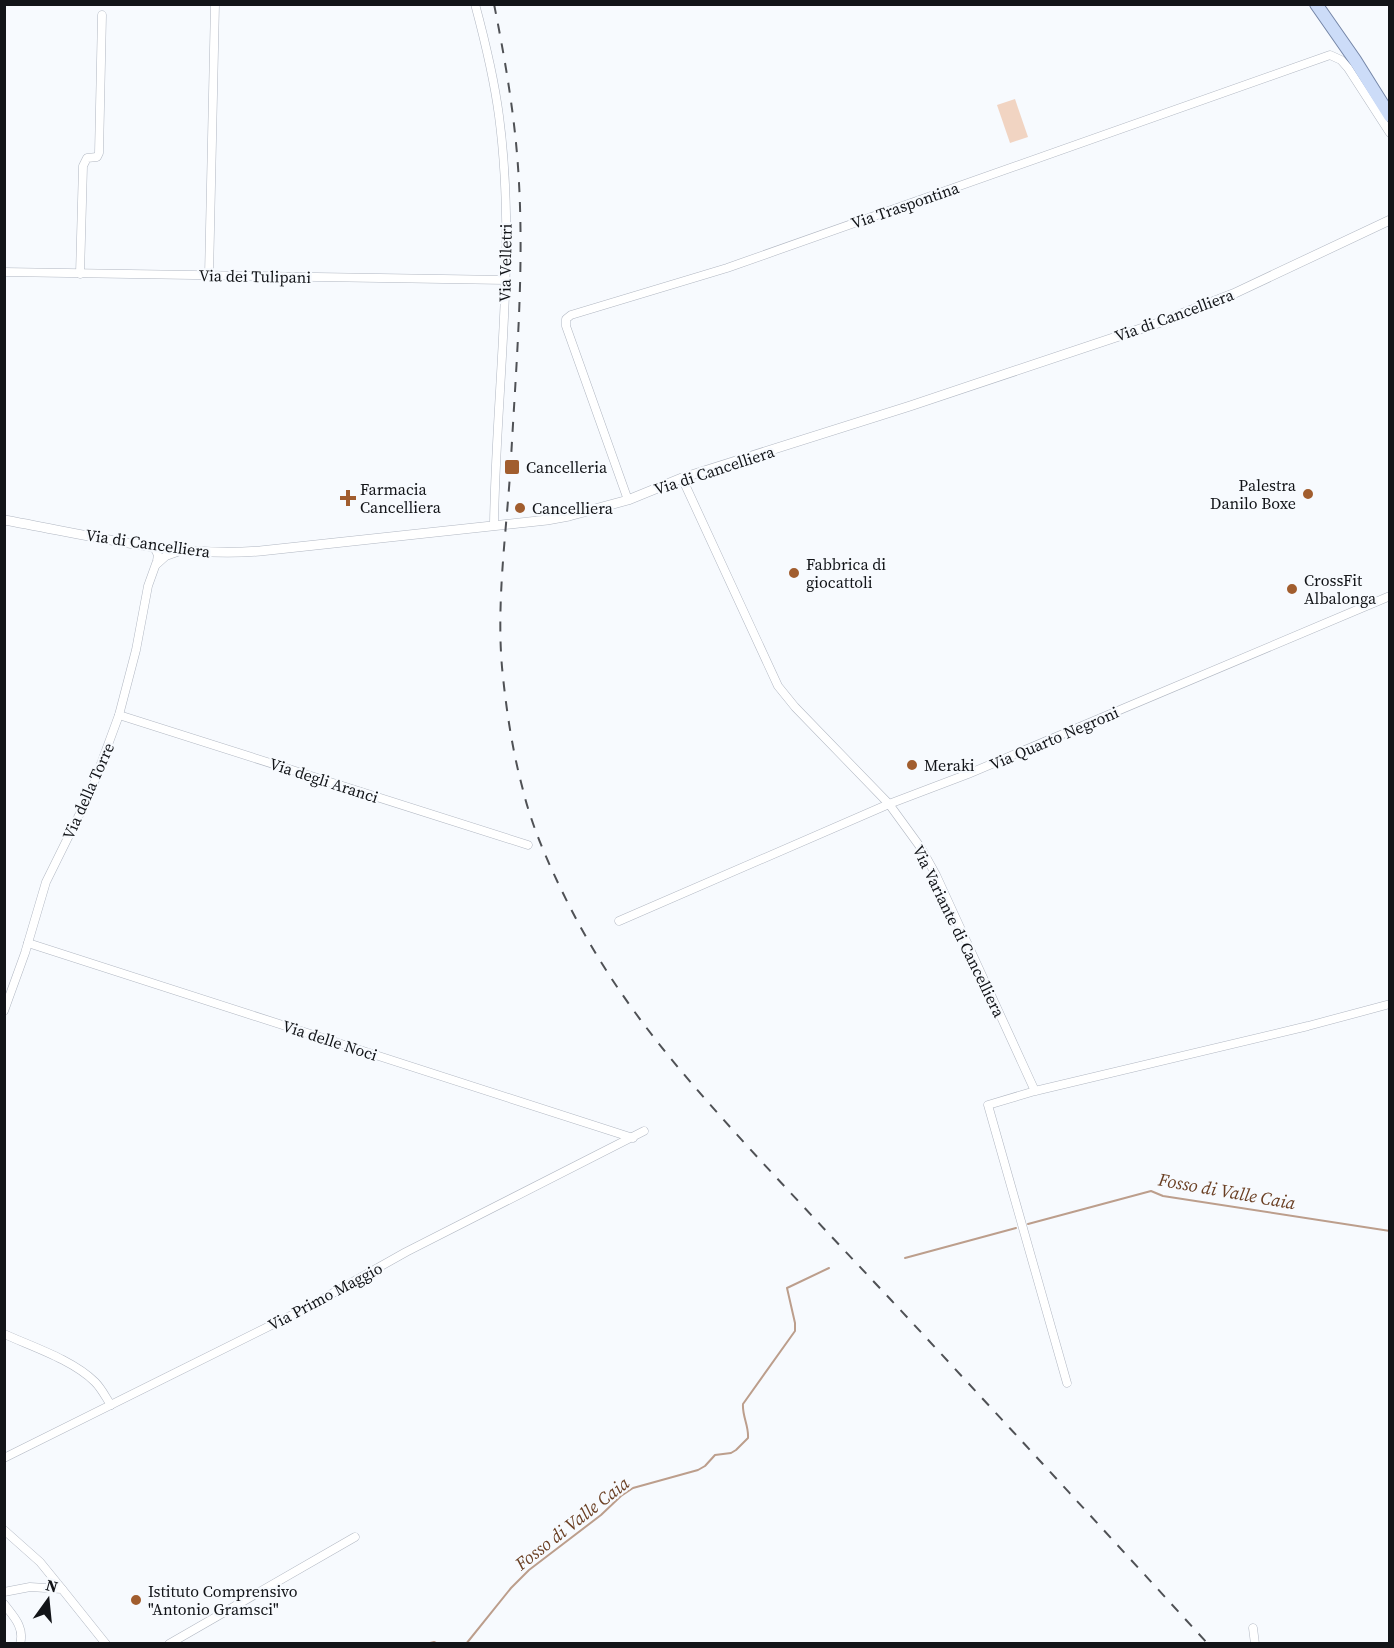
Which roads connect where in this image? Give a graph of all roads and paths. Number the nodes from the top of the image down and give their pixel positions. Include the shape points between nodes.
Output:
1 (215, 4) edge
2 (475, 4) edge
3 (1316, 4) edge
4 (102, 15) dead end
5 (1389, 116) edge
6 (1389, 133) edge
7 (1389, 220) edge
8 (4, 272) edge
9 (80, 274) junction
10 (209, 275) junction
11 (506, 280) junction
12 (682, 478) junction
13 (628, 500) junction
14 (4, 520) edge
15 (494, 524) junction
16 (154, 547) junction
17 (180, 551) junction
18 (156, 566) junction
19 (1389, 596) edge
20 (120, 715) junction
21 (889, 804) junction
22 (528, 845) dead end
23 (619, 921) dead end
24 (28, 943) junction
25 (1389, 1004) edge
26 (4, 1011) edge
27 (1035, 1091) junction
28 (644, 1131) dead end
29 (633, 1138) junction
30 (4, 1334) edge
31 (1067, 1383) dead end
32 (111, 1405) junction
33 (4, 1458) edge
34 (4, 1530) edge
35 (355, 1537) dead end
36 (62, 1588) junction
37 (4, 1592) edge
38 (4, 1604) edge
39 (1253, 1628) dead end
40 (20, 1644) edge
41 (106, 1644) edge
42 (170, 1644) edge
43 (1255, 1644) edge

1 - 10 street
2 - 11 street, Via Velletri via 501,131
3 - 5 main road
4 - 9 street via 99,153 87,158 83,166
6 - 13 street, Via Traspontina via 1344,63 1334,55 1325,56 728,268 571,315 566,326
7 - 12 street, Via di Cancelliera via 1233,294 1136,331
8 - 9 street, Via dei Tulipani
9 - 10 street, Via dei Tulipani
10 - 11 street, Via dei Tulipani
11 - 15 street, Via Velletri
12 - 13 street, Via di Cancelliera
12 - 21 street, Via Variante di Cancelliera via 778,686
13 - 15 street, Via di Cancelliera via 569,516
14 - 16 street, Via di Cancelliera
15 - 17 street, Via di Cancelliera via 260,551
16 - 17 street, Via di Cancelliera
16 - 18 street, Via della Torre
17 - 18 street via 166,556
18 - 20 street, Via della Torre via 148,586
19 - 21 street, Via Quarto Negroni
20 - 22 street, Via degli Aranci
20 - 24 street, Via della Torre via 91,791 46,882
21 - 23 street, Via Quarto Negroni
21 - 27 street, Via Variante di Cancelliera via 932,866
24 - 26 street, Via della Torre
24 - 29 street, Via delle Noci
25 - 27 street
27 - 31 street via 988,1105
28 - 29 street, Via Primo Maggio
29 - 32 street, Via Primo Maggio
30 - 32 street via 85,1374 99,1386
32 - 33 street, Via Primo Maggio
34 - 36 street
35 - 42 street
36 - 37 street via 30,1587
36 - 41 street
38 - 40 street via 20,1627
39 - 43 street

